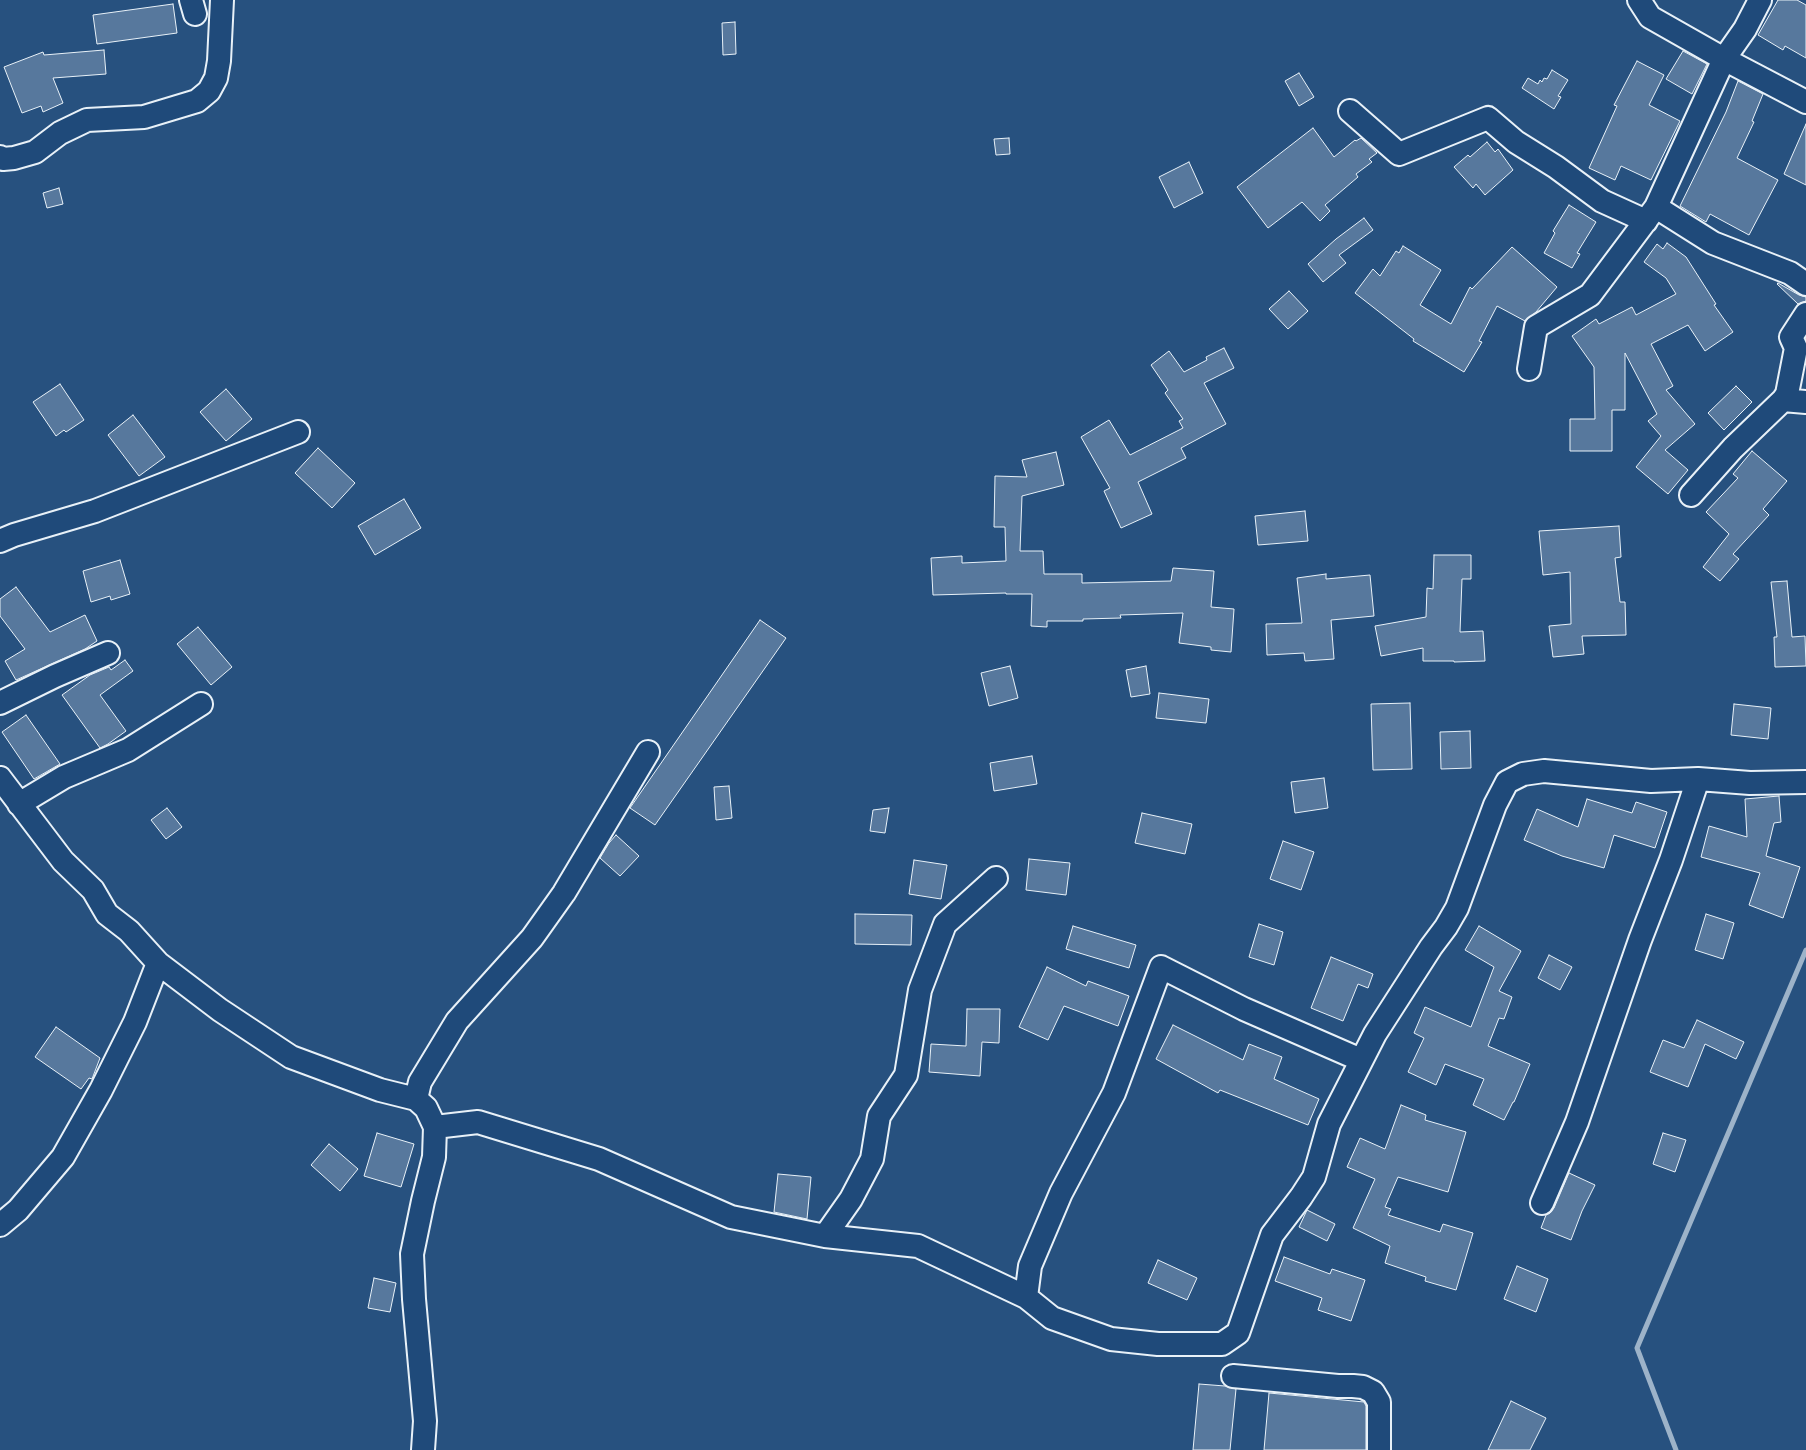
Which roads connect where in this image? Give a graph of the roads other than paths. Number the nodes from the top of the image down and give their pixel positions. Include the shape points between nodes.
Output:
1 (222, 0) edge
2 (1639, 0) edge
3 (1760, 0) edge
4 (1724, 59) junction
5 (1806, 102) edge
6 (1350, 111) dead end
7 (0, 157) edge
8 (1651, 214) junction
9 (1806, 284) edge
10 (1806, 314) edge
11 (1528, 369) dead end
12 (1783, 400) junction
13 (1806, 402) edge
14 (298, 432) dead end
15 (1690, 495) dead end
16 (0, 541) edge
17 (108, 654) dead end
18 (0, 703) edge
19 (201, 704) dead end
20 (648, 752) dead end
21 (0, 778) edge
22 (1698, 779) junction
23 (1806, 782) edge
24 (18, 804) junction
25 (996, 878) dead end
26 (158, 963) junction
27 (1361, 1060) junction
28 (416, 1099) junction
29 (435, 1127) junction
30 (1542, 1203) dead end
31 (0, 1225) edge
32 (825, 1236) junction
33 (1026, 1297) junction
34 (1234, 1376) dead end
35 (423, 1450) edge
36 (1379, 1450) edge

1 - 7 street via 216,78 209,91 197,101 144,117 87,120 60,133 35,152 14,158
2 - 4 street via 1650,17
3 - 4 street
4 - 5 street
4 - 8 street
6 - 8 street via 1399,154 1488,118 1516,142 1602,201
8 - 9 street via 1790,273
8 - 11 street via 1590,296 1536,326
10 - 12 street via 1791,337 1796,348
12 - 13 street
12 - 15 street
14 - 16 street via 95,511
17 - 18 street
19 - 24 street via 128,750 64,777
20 - 28 street via 564,893 532,938 457,1021 420,1082
21 - 24 street
22 - 23 street via 1750,783
22 - 27 street via 1651,781 1544,771 1523,774 1507,782 1457,908
22 - 30 street via 1577,1122
24 - 26 street via 62,861 94,890 107,914 129,931
25 - 32 street via 945,924 920,990 906,1075 879,1116 872,1159 851,1199
26 - 28 street via 220,1010 292,1057 372,1087
26 - 31 street via 136,1022 63,1157 18,1210
27 - 33 street via 1329,1124 1314,1177 1272,1234 1238,1333 1222,1344 1158,1344 1111,1339 1052,1318
27 - 33 street via 1244,1009 1161,967 1114,1093 1061,1193 1030,1266
28 - 29 street via 426,1108
29 - 32 street via 478,1122 600,1159 730,1217
29 - 35 street via 434,1156 412,1254 425,1421
32 - 33 street via 918,1246
34 - 36 street via 1363,1387 1374,1392 1379,1402

